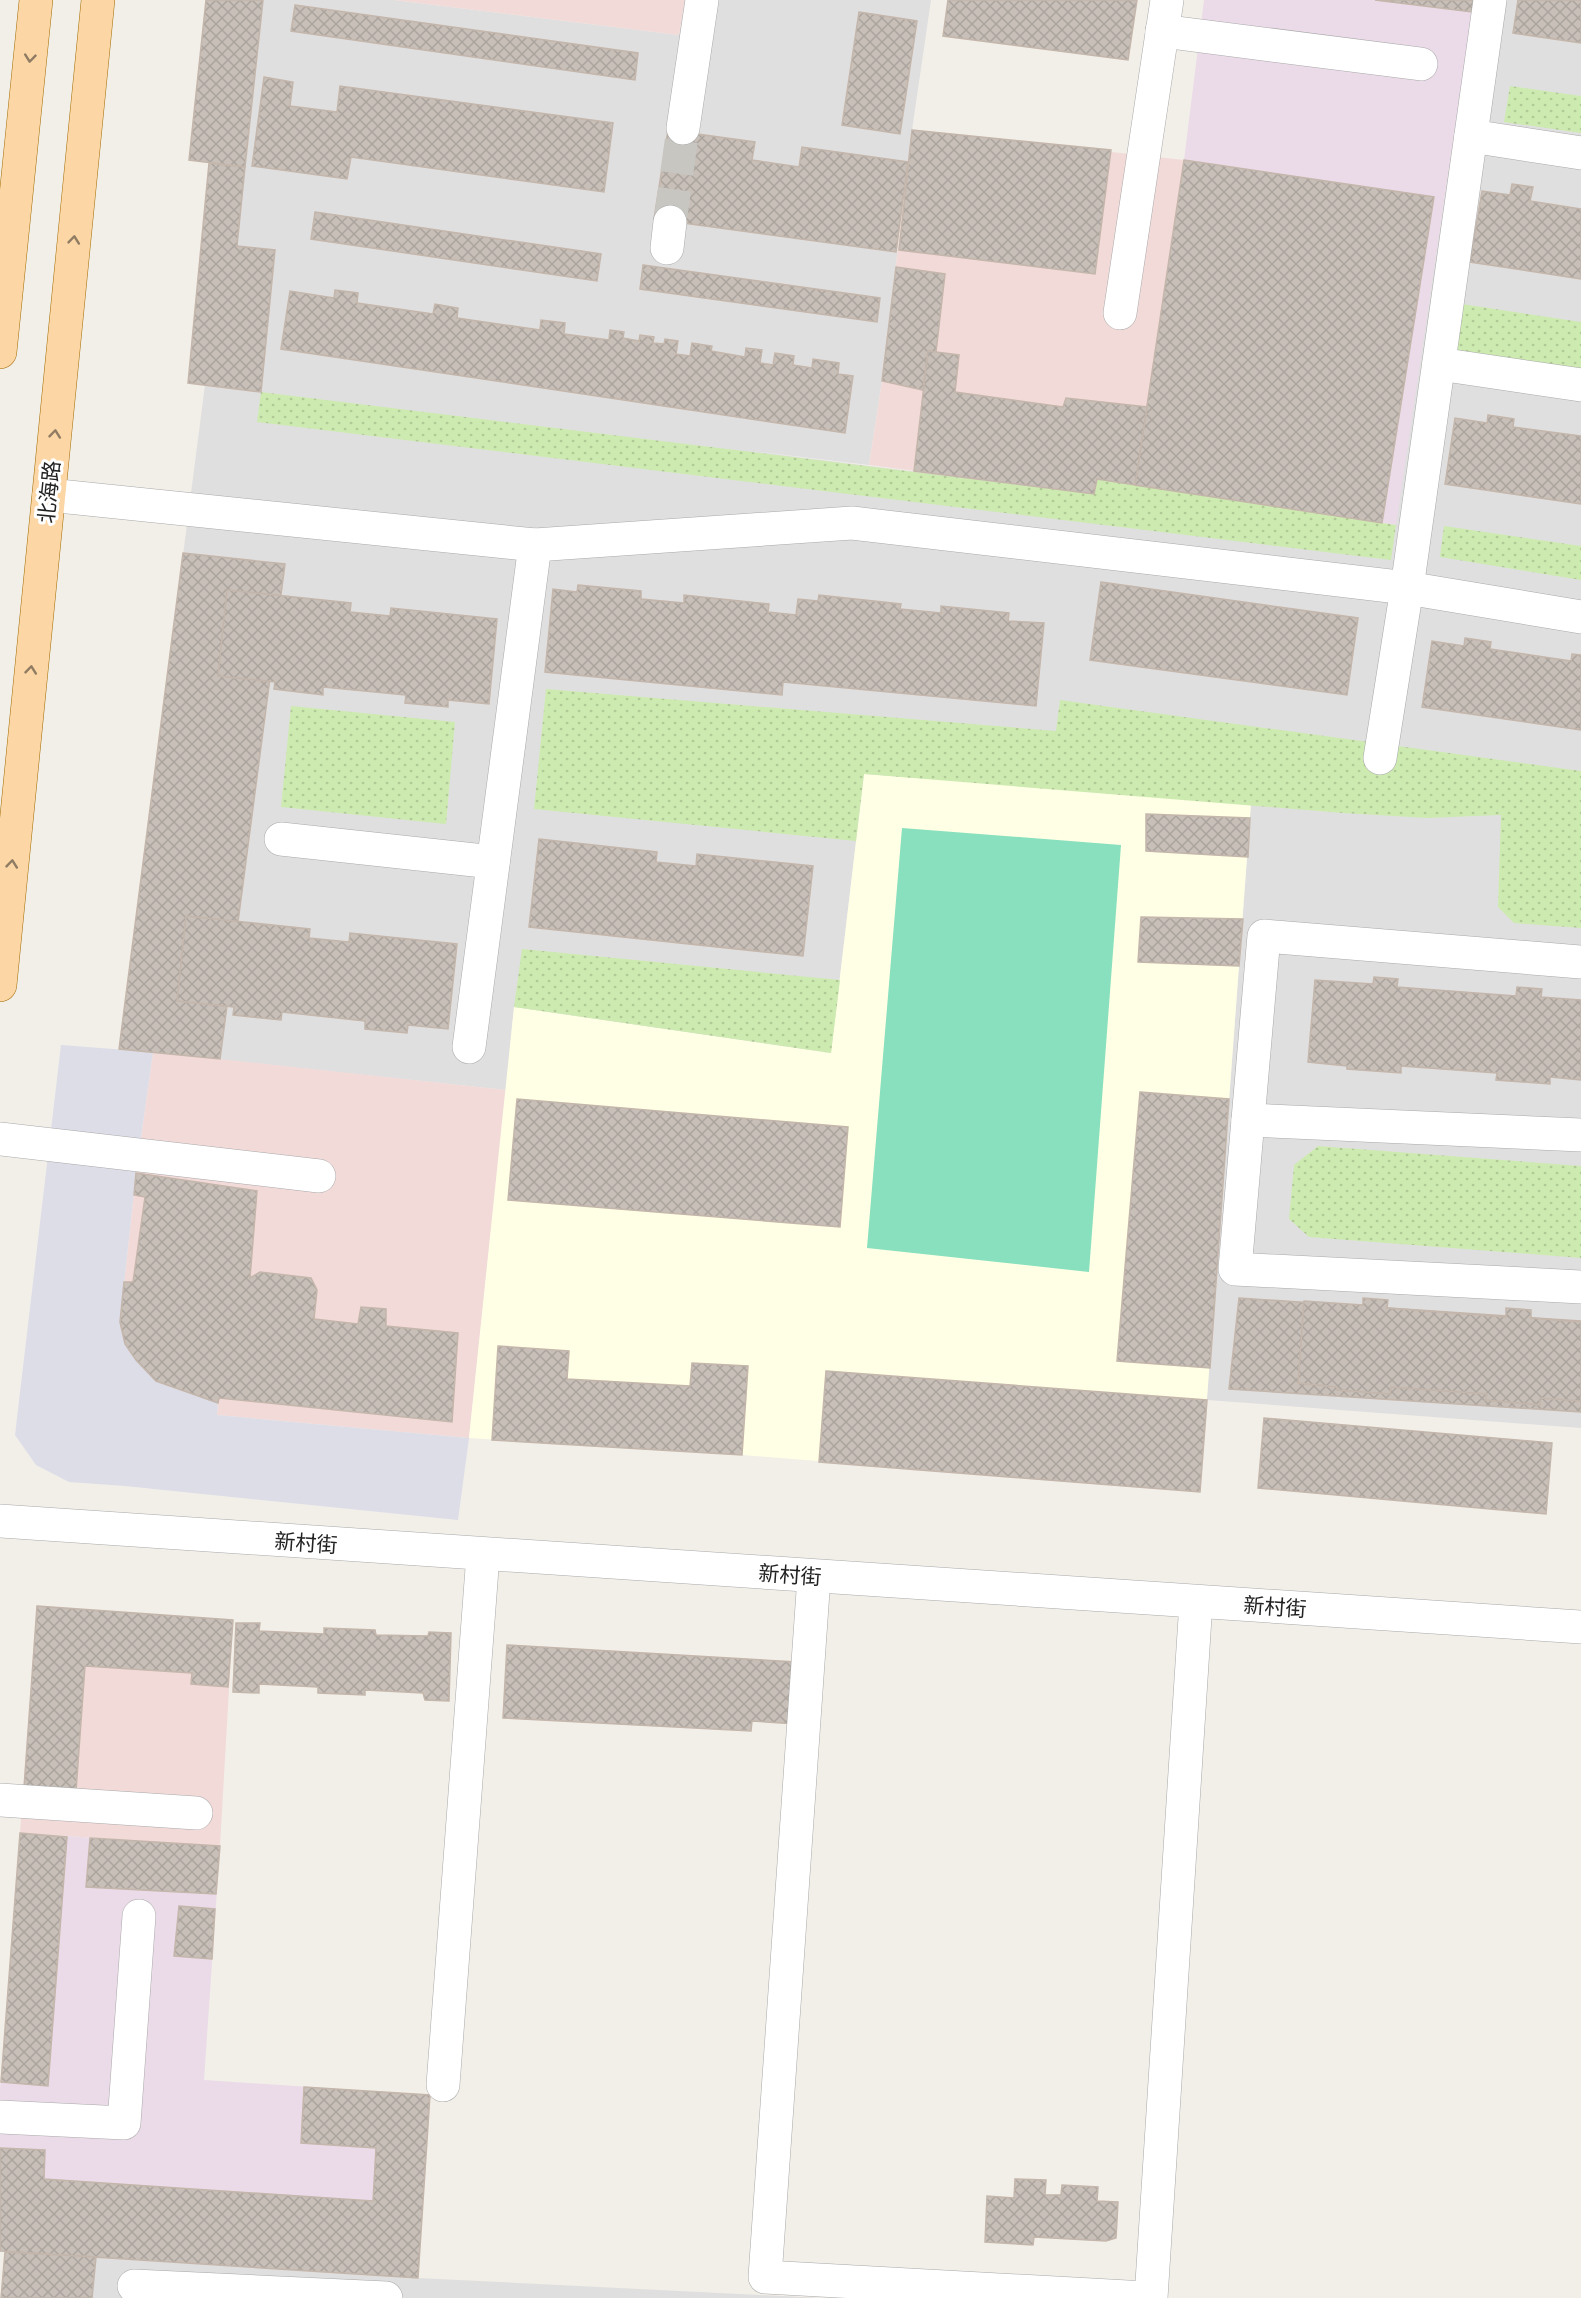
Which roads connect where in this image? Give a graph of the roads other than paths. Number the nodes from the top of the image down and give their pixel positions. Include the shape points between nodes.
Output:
1 (36, 0) edge
2 (98, 0) edge
3 (702, 0) edge
4 (1490, 0) edge
5 (1164, 15) edge
6 (1421, 64) dead end
7 (683, 128) tunnel mouth
8 (1471, 136) junction
9 (1581, 153) edge
10 (1120, 313) dead end
11 (0, 345) edge
12 (0, 352) edge
13 (1439, 364) junction
14 (1581, 385) edge
15 (49, 495) junction
16 (535, 544) junction
17 (1407, 588) junction
18 (1581, 617) edge
19 (1380, 758) dead end
20 (281, 839) dead end
21 (493, 862) junction
22 (1581, 962) edge
23 (0, 984) edge
24 (469, 1047) dead end
25 (1248, 1120) junction
26 (1581, 1135) edge
27 (0, 1139) edge
28 (319, 1176) dead end
29 (1581, 1287) edge
30 (0, 1521) edge
31 (483, 1555) junction
32 (814, 1577) junction
33 (1196, 1602) junction
34 (1581, 1627) edge
35 (0, 1800) edge
36 (196, 1813) dead end
37 (139, 1916) dead end
38 (443, 2085) dead end
39 (0, 2116) edge
40 (134, 2286) dead end
41 (386, 2298) edge
42 (1146, 2298) edge
43 (1151, 2298) edge

1 -> 11 main road
15 -> 2 main road, 北海路
3 - 7 street
4 - 8 street
5 - 6 street
5 - 10 street
8 - 9 street
8 - 13 street
11 - 12 main road
13 - 14 street
13 - 17 street
15 - 16 street
23 -> 15 main road, 北海路
16 - 17 street via 852,523
16 - 21 street
17 - 18 street
17 - 19 street
20 - 21 street
21 - 24 street
22 - 25 street via 1264,936
25 - 26 street
25 - 29 street via 1235,1269
27 - 28 street
30 - 31 street, 新村街
31 - 32 street, 新村街
31 - 38 street
32 - 33 street, 新村街
32 - 42 street via 765,2277
33 - 34 street, 新村街
33 - 43 street
35 - 36 street
37 - 39 street via 124,2123
40 - 41 street

